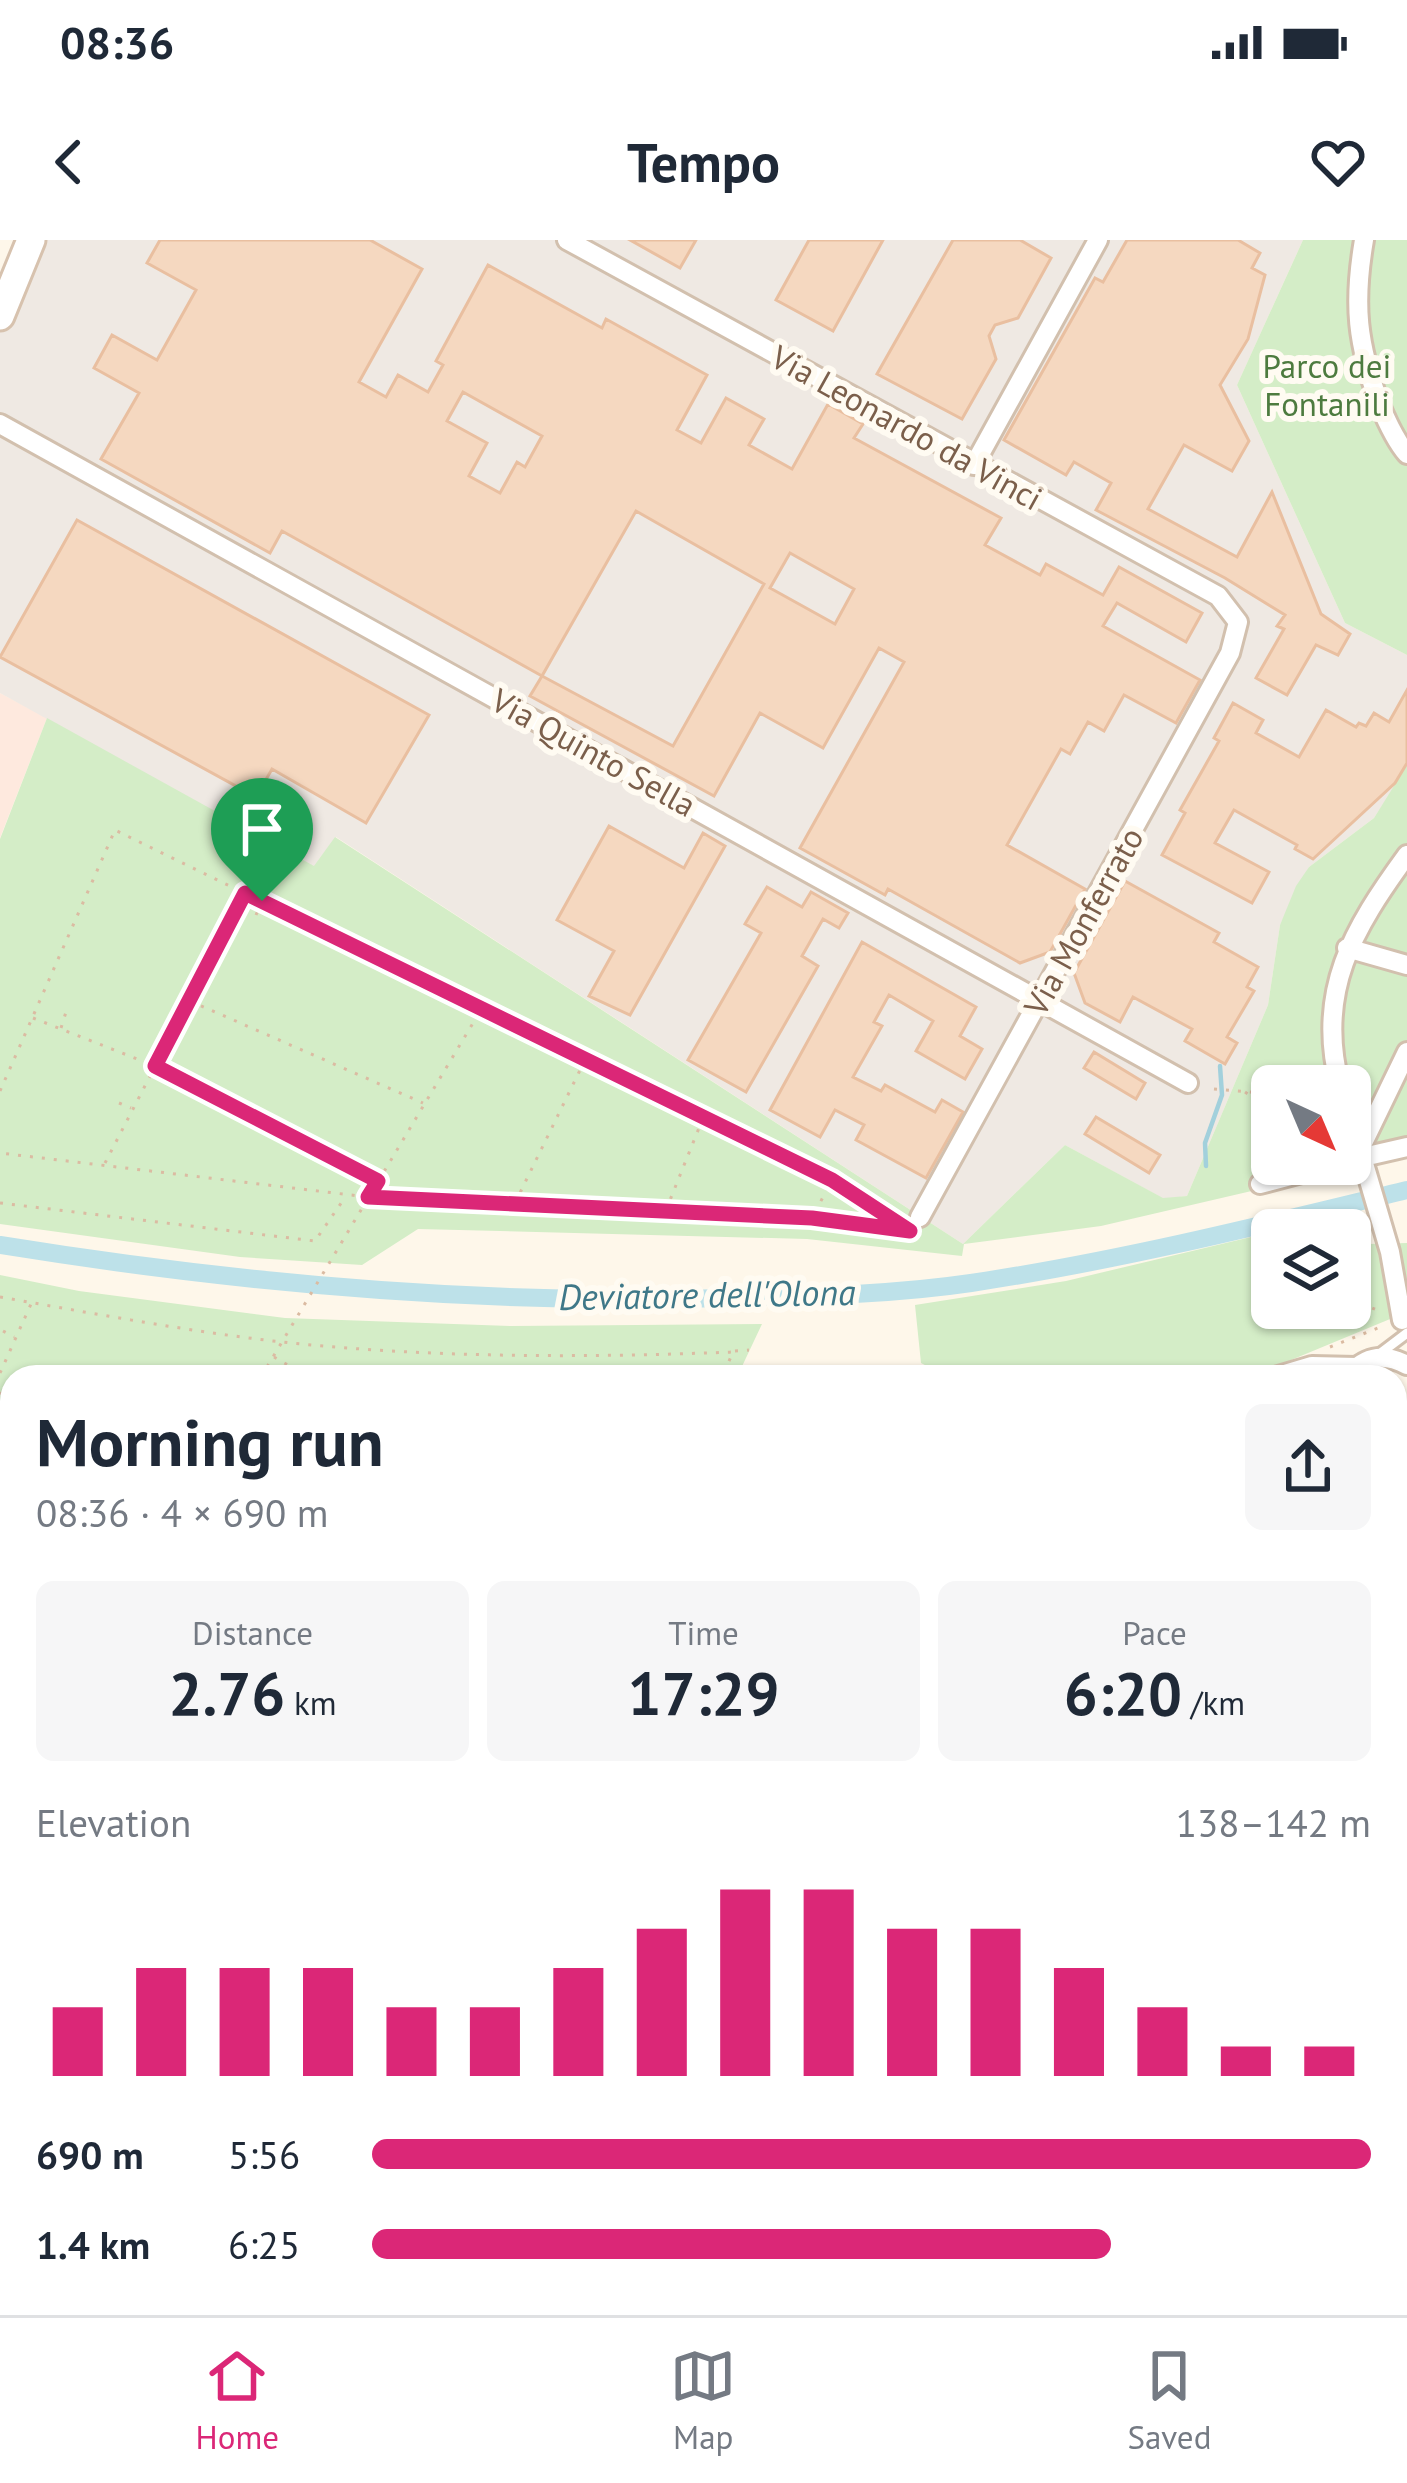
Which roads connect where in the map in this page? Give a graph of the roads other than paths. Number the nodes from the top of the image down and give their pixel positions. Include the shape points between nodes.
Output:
1 (31, 240) edge
2 (567, 240) edge
3 (1098, 240) edge
4 (1364, 240) edge
5 (0, 316) edge
6 (0, 424) edge
7 (1407, 454) edge
8 (974, 464) junction
9 (1238, 622) joint
10 (1407, 855) edge
11 (1347, 948) junction
12 (1407, 965) edge
13 (1041, 998) junction
14 (1407, 1052) edge
15 (1336, 1065) edge
16 (1187, 1083) dead end
17 (1371, 1136) edge
18 (1407, 1147) edge
19 (1371, 1156) edge
20 (1369, 1185) edge
21 (920, 1216) dead end
22 (1404, 1326) edge
23 (1362, 1365) edge
24 (1364, 1365) edge
25 (1407, 1365) edge

1 - 5 street
2 - 8 street, Via Leonardo da Vinci
3 - 8 street
4 - 7 street via 1357,327 1379,401
6 - 13 street, Via Quinto Sella
8 - 9 street, Via Leonardo da Vinci via 1218,596
9 - 13 street, Via Monferrato via 1230,653
10 - 11 street
11 - 12 street
11 - 15 street via 1330,1034
13 - 16 street, Via Quinto Sella
13 - 21 street, Via Monferrato
14 - 17 street
18 - 19 street
20 - 22 street
22 - 23 lane via 1390,1349
24 - 25 street via 1381,1357

